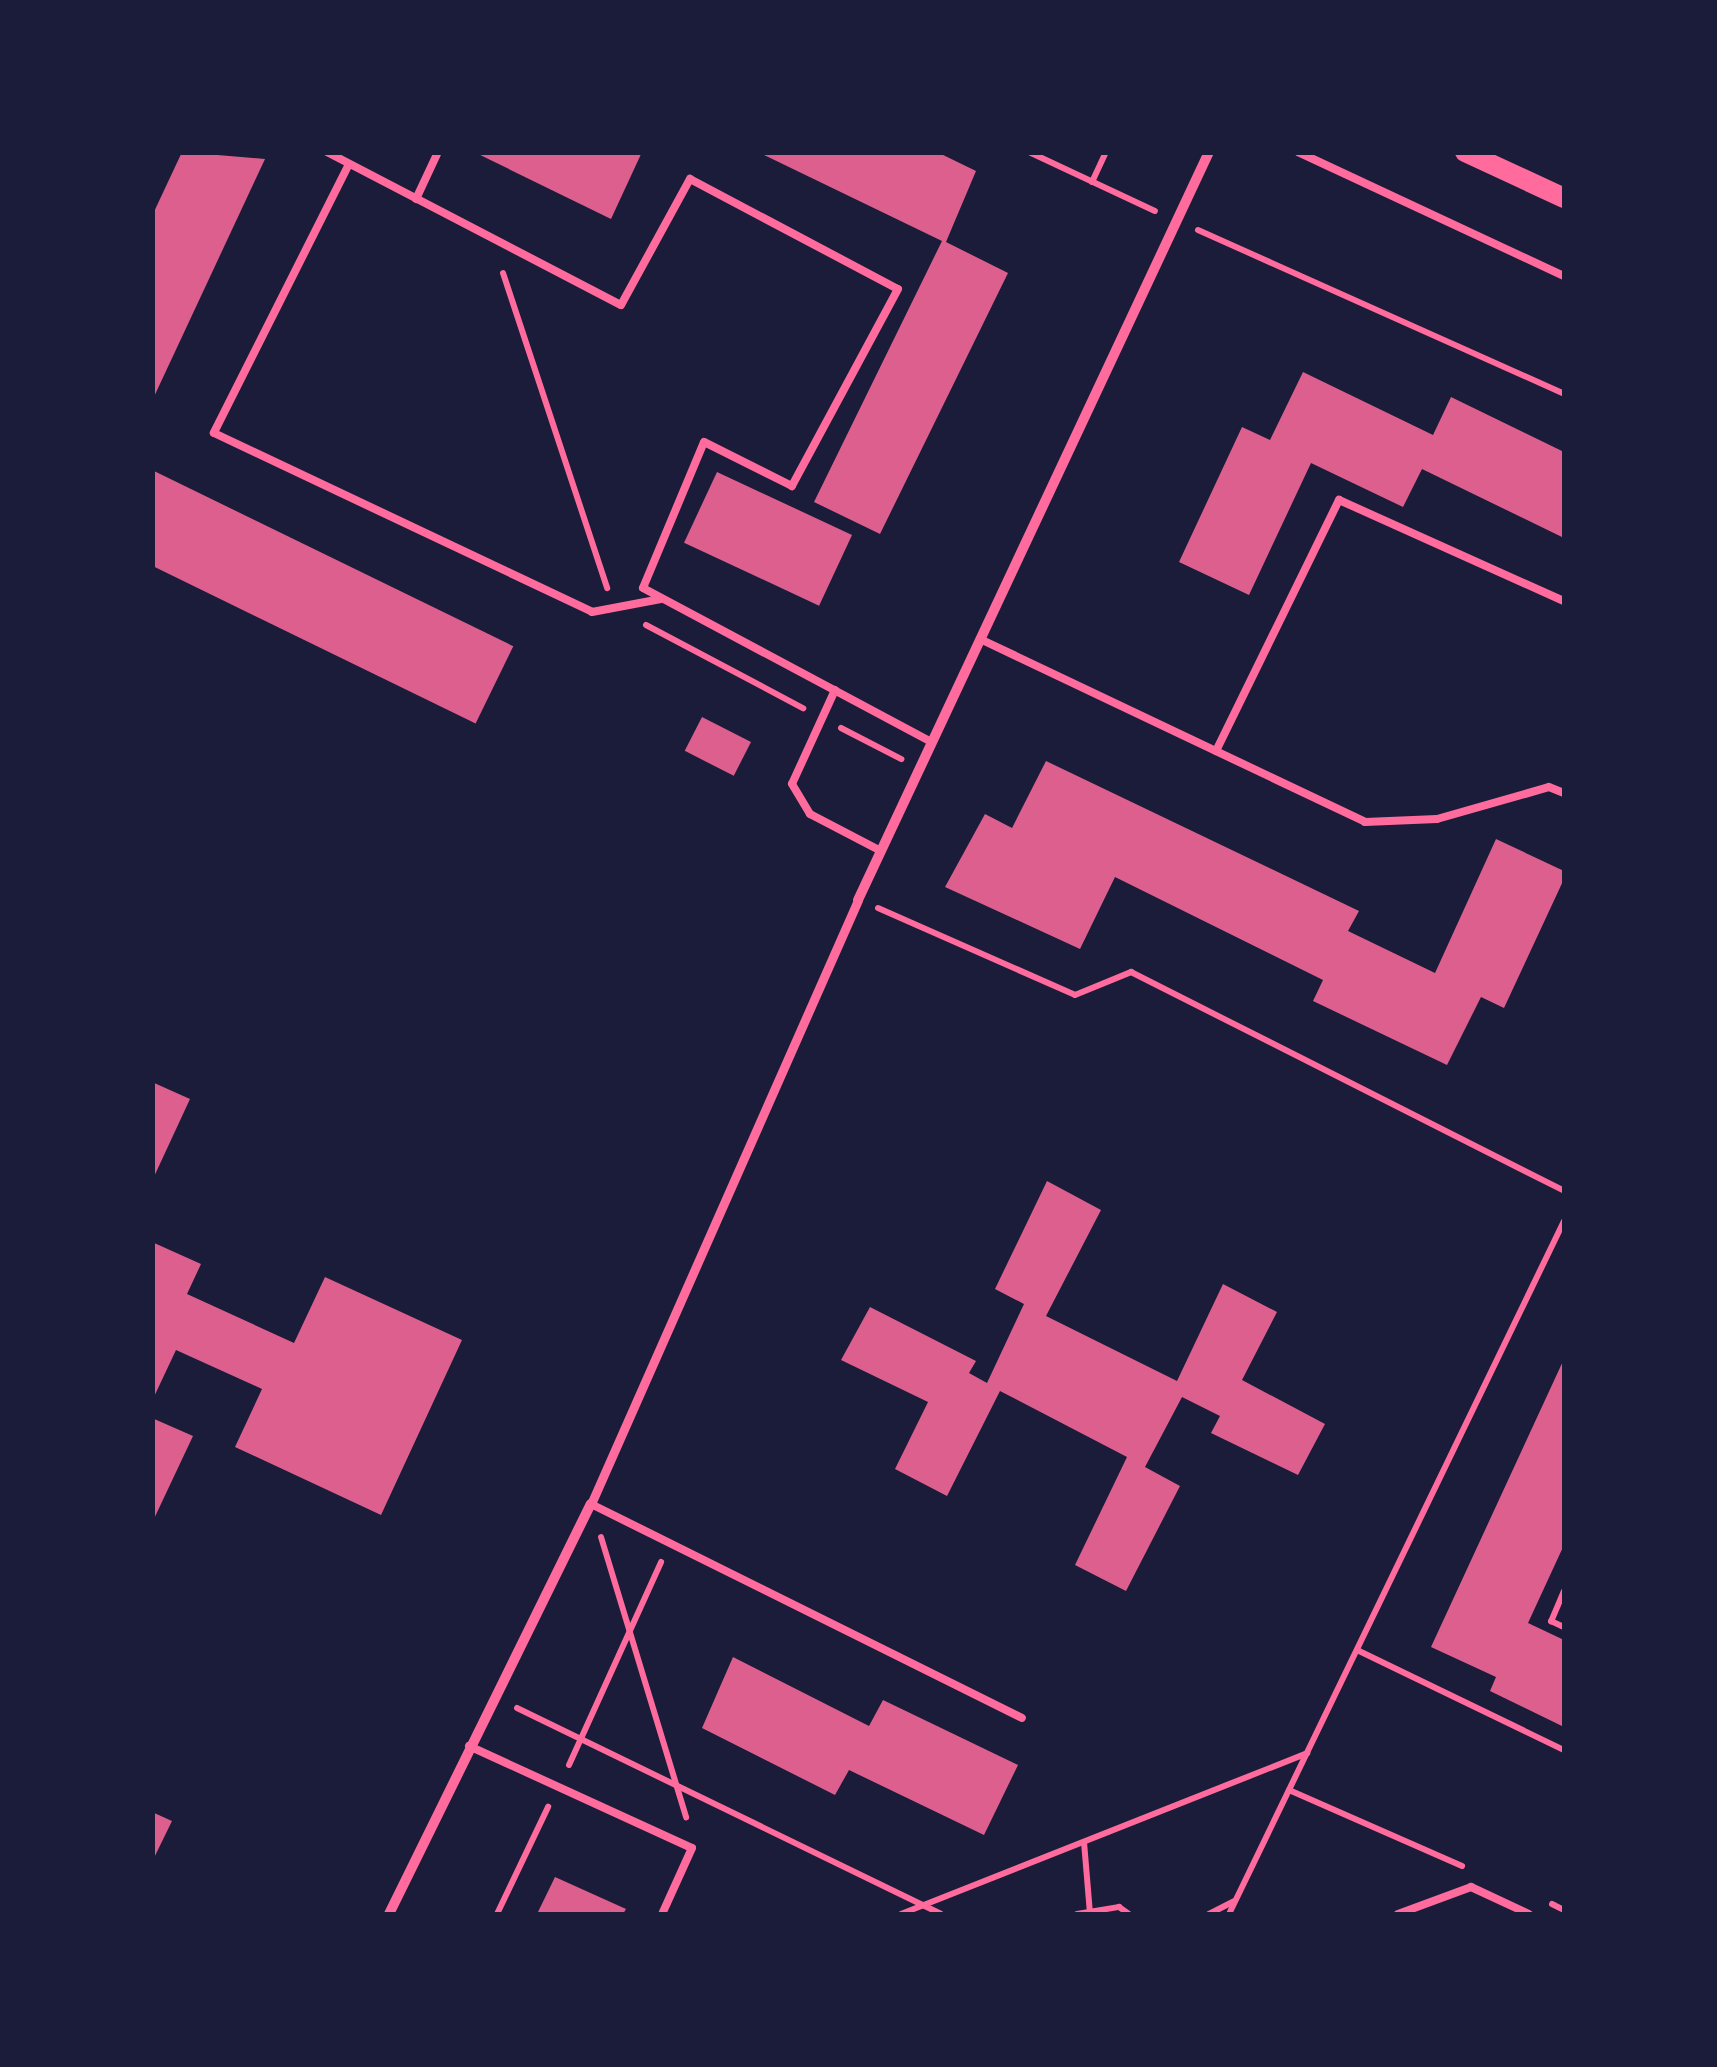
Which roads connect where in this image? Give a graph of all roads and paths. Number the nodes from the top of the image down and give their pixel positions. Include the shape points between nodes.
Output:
1 (327, 152) edge
2 (438, 152) edge
3 (1029, 152) edge
4 (1106, 152) edge
5 (1209, 152) edge
6 (1298, 152) edge
7 (1465, 152) edge
8 (349, 164) junction
9 (1092, 182) junction
10 (416, 198) junction
11 (1564, 198) edge
12 (1177, 221) junction
13 (492, 237) junction
14 (1564, 276) edge
15 (1564, 394) edge
16 (664, 599) junction
17 (1564, 600) edge
18 (614, 608) junction
19 (980, 640) junction
20 (835, 690) junction
21 (823, 719) junction
22 (932, 742) junction
23 (1216, 751) junction
24 (920, 769) junction
25 (1564, 793) edge
26 (881, 851) junction
27 (858, 900) junction
28 (1564, 1191) edge
29 (1564, 1220) edge
30 (590, 1504) junction
31 (673, 1544) junction
32 (1564, 1591) edge
33 (1564, 1627) edge
34 (630, 1630) junction
35 (1357, 1650) junction
36 (493, 1696) junction
37 (1022, 1718) dead end
38 (580, 1740) junction
39 (469, 1746) junction
40 (1564, 1750) edge
41 (1307, 1753) junction
42 (558, 1787) junction
43 (679, 1789) junction
44 (1289, 1790) junction
45 (1084, 1842) junction
46 (692, 1848) junction
47 (1478, 1873) dead end
48 (1530, 1895) dead end
49 (1236, 1900) junction
50 (923, 1906) junction
51 (1564, 1910) edge
52 (1090, 1912) edge
53 (389, 1914) edge
54 (497, 1914) edge
55 (662, 1914) edge
56 (901, 1914) edge
57 (940, 1914) edge
58 (1077, 1914) edge
59 (1129, 1914) edge
60 (1209, 1914) edge
61 (1229, 1914) edge
62 (1398, 1914) edge
63 (1529, 1914) edge

1 - 8 lane
2 - 10 lane
3 - 9 path
4 - 9 path
5 - 12 street
6 - 14 lane
7 - 11 main road
8 - 10 lane
8 - 18 lane via 214,433 592,612
9 - 12 path
10 - 13 lane
12 - 15 path
12 - 19 street
13 - 16 lane via 621,305 690,178 898,289 792,486 704,442 643,588
13 - 18 path
16 - 18 lane
16 - 20 lane
17 - 23 lane via 1339,500
18 - 21 path
19 - 22 street
19 - 23 lane
20 - 21 lane
20 - 22 lane
21 - 24 path
21 - 26 lane via 792,784 810,814
22 - 24 street
23 - 25 lane via 1366,822 1437,819 1549,787
24 - 26 street
26 - 27 street
27 - 28 path via 1075,994 1131,972
27 - 30 street
29 - 35 path
30 - 31 lane
30 - 34 path
30 - 36 street
31 - 34 path
31 - 37 lane
32 - 33 path via 1551,1621
34 - 38 path
34 - 43 path
35 - 40 path
35 - 41 path
36 - 38 path
36 - 39 street
38 - 42 path
38 - 43 path
39 - 42 lane
39 - 53 street
41 - 44 path
41 - 45 path
42 - 46 lane
42 - 54 path
43 - 46 path
43 - 50 path
44 - 47 path
44 - 49 path
45 - 50 path
45 - 52 path
46 - 55 lane
48 - 51 path
49 - 60 path
49 - 61 path
50 - 56 path
50 - 57 path
52 - 58 path
52 - 59 path
62 - 63 lane via 1470,1888

